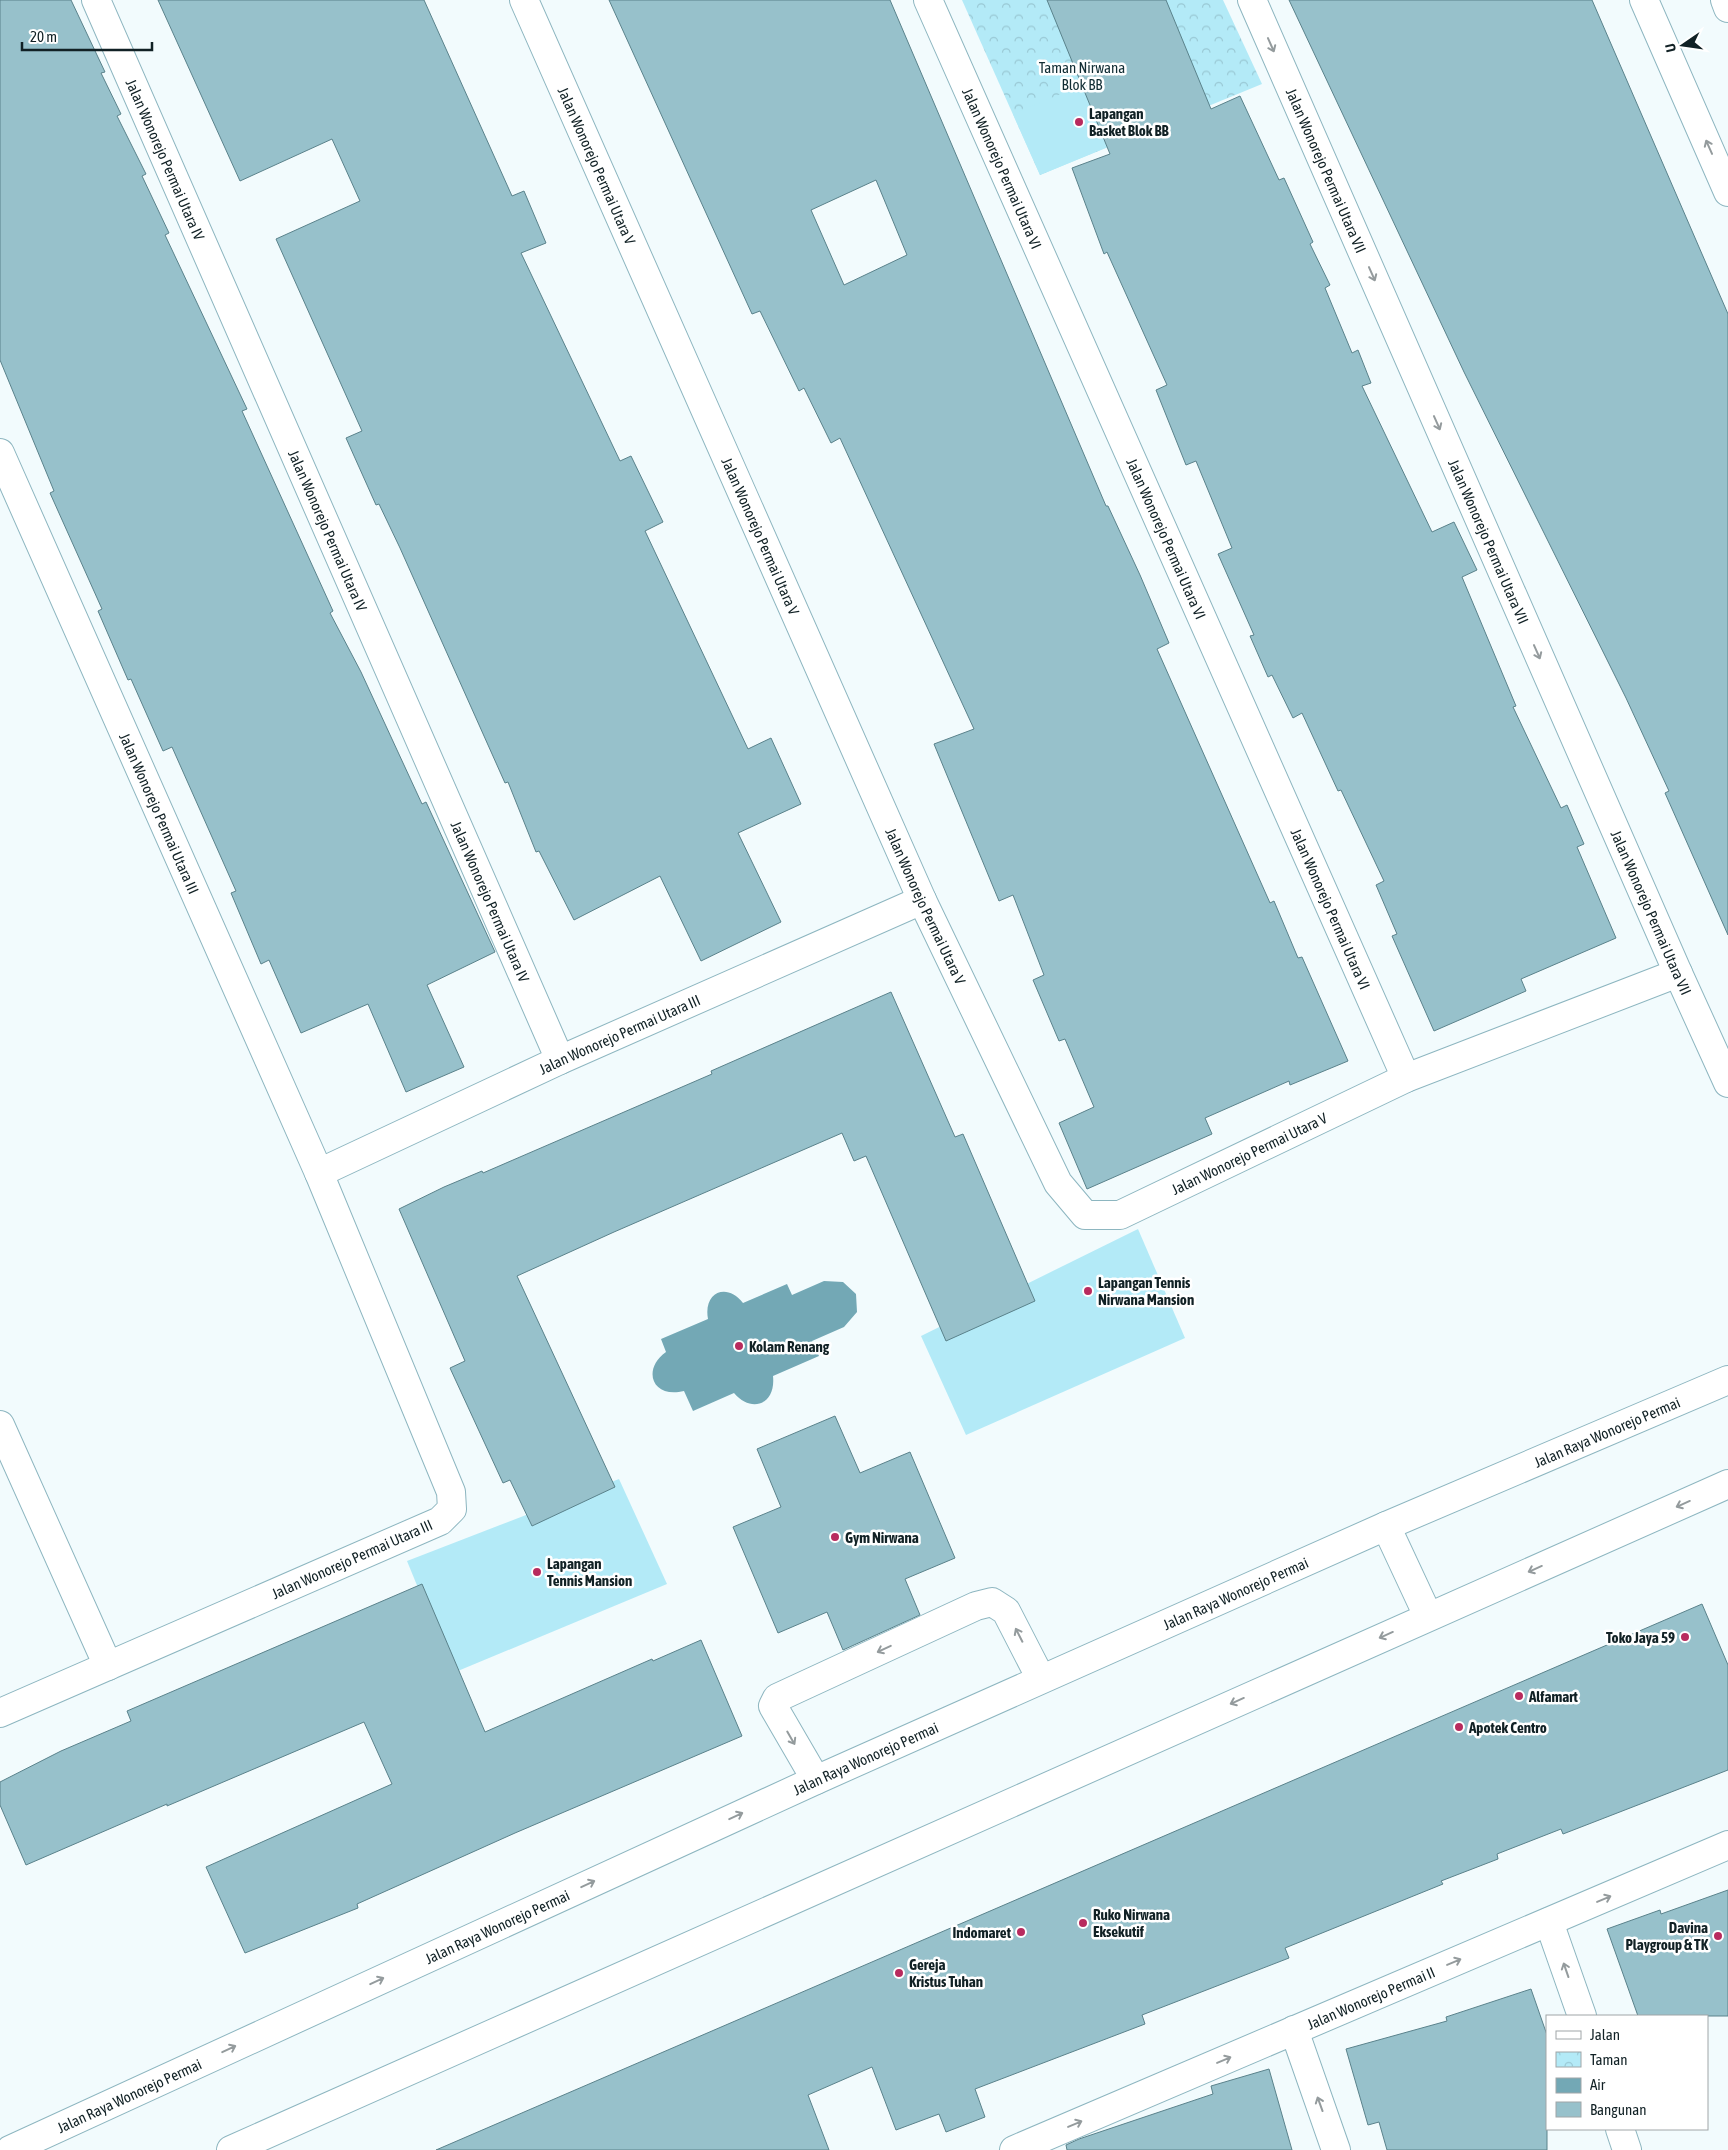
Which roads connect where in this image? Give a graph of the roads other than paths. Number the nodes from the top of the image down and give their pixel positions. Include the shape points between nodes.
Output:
1 (96, 0) edge
2 (524, 0) edge
3 (928, 0) edge
4 (1252, 0) edge
5 (1644, 0) edge
6 (1725, 0) edge
7 (1728, 8) edge
8 (1728, 192) edge
9 (0, 453) edge
10 (922, 900) junction
11 (1678, 973) junction
12 (560, 1060) junction
13 (1406, 1078) junction
14 (1728, 1083) edge
15 (319, 1173) junction
16 (1728, 1380) edge
17 (0, 1425) edge
18 (1728, 1484) edge
19 (1386, 1526) junction
20 (1428, 1616) junction
21 (108, 1666) junction
22 (1041, 1679) junction
23 (0, 1713) edge
24 (816, 1780) junction
25 (1728, 1845) edge
26 (1549, 1922) junction
27 (1582, 2015) edge
28 (1294, 2030) junction
29 (1620, 2130) edge
30 (1031, 2147) edge
31 (10, 2150) edge
32 (231, 2150) edge
33 (1336, 2150) edge
34 (1627, 2150) edge

1 - 12 street, Jalan Wonorejo Permai Utara IV
2 - 10 street, Jalan Wonorejo Permai Utara V
3 - 13 street, Jalan Wonorejo Permai Utara VI
4 -> 11 street, Jalan Wonorejo Permai Utara VII
8 -> 5 street
6 - 7 street
9 - 15 street, Jalan Wonorejo Permai Utara III
10 - 12 street, Jalan Wonorejo Permai Utara III
10 - 13 street, Jalan Wonorejo Permai Utara V via 1058,1183 1084,1215 1120,1215
11 - 13 street, Jalan Wonorejo Permai Utara V
11 - 14 street, Jalan Wonorejo Permai Utara VII
12 - 15 street, Jalan Wonorejo Permai Utara III
15 - 21 street, Jalan Wonorejo Permai Utara III via 451,1492 452,1509 440,1521
16 - 19 street, Jalan Raya Wonorejo Permai
17 - 21 street
18 -> 20 street
19 - 20 street
19 - 22 street, Jalan Raya Wonorejo Permai
20 -> 32 street
21 - 23 street, Jalan Wonorejo Permai Utara III
22 - 24 street, Jalan Raya Wonorejo Permai
22 -> 24 street via 1006,1611 992,1602 976,1606 777,1698 773,1706
31 -> 24 street, Jalan Raya Wonorejo Permai
26 -> 25 street, Jalan Wonorejo Permai II
27 -> 26 street
28 -> 26 street, Jalan Wonorejo Permai II
30 -> 28 street, Jalan Wonorejo Permai II
33 -> 28 street
29 - 34 street

